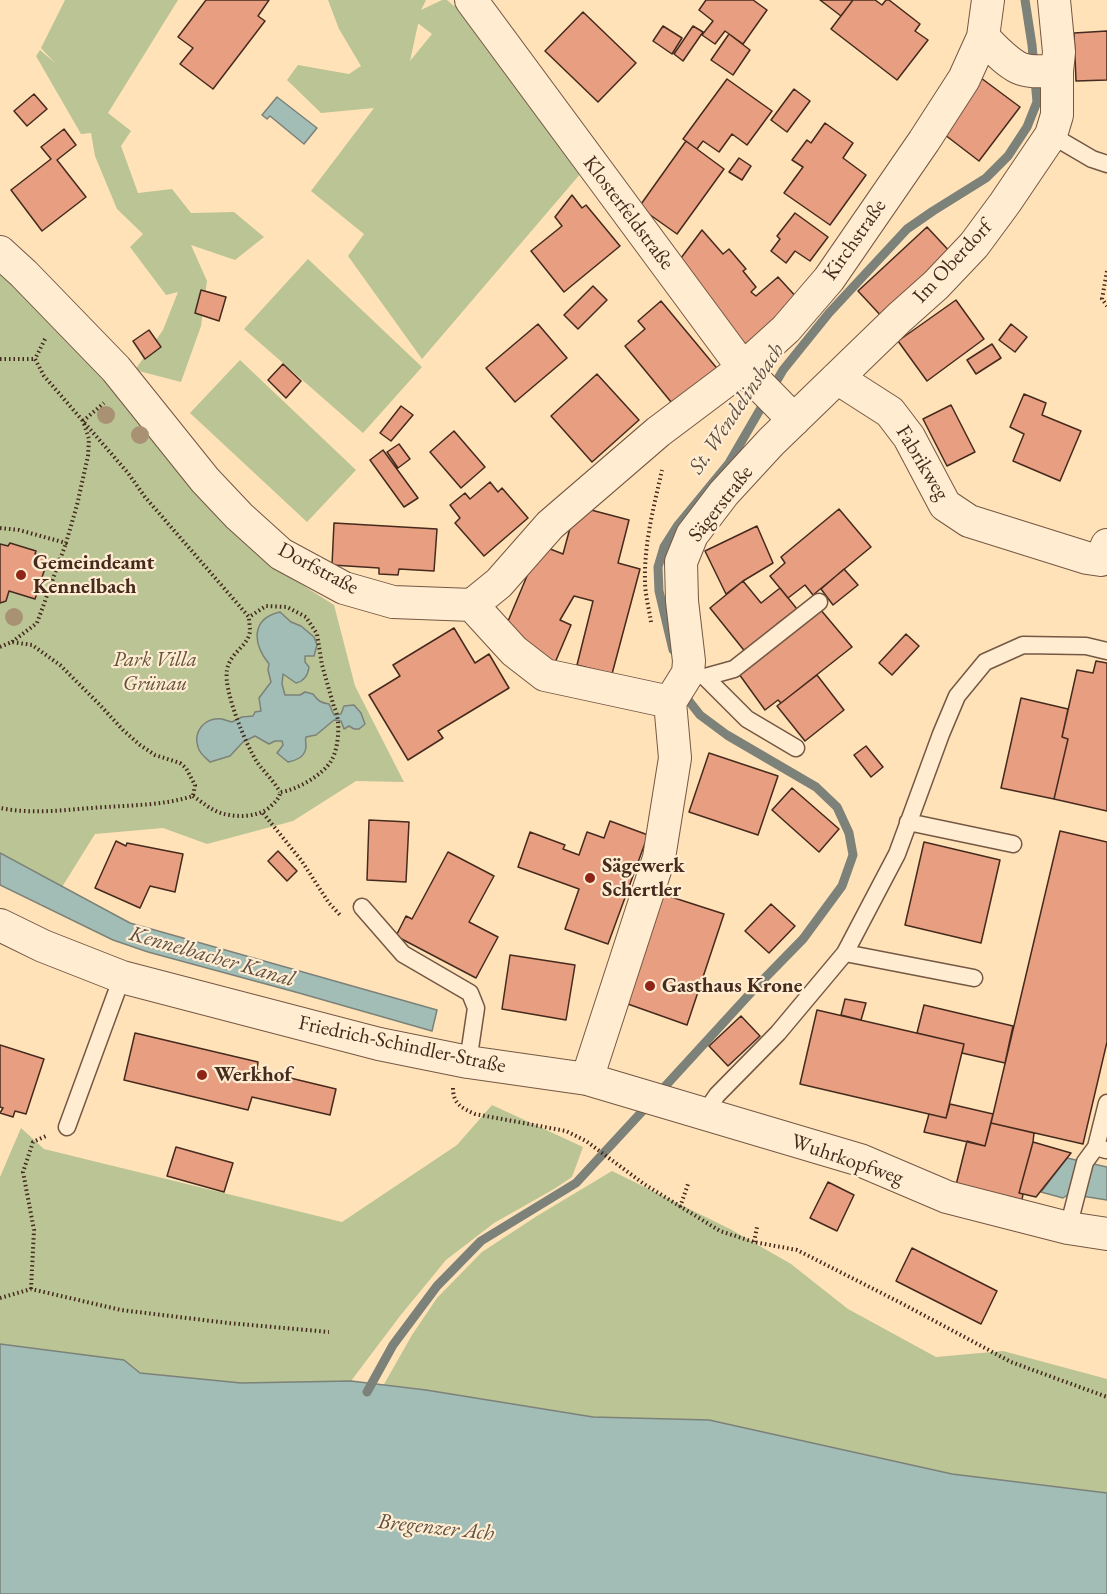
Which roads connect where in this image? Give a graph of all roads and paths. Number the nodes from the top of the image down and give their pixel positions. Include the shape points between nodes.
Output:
1 (471, 0) edge
2 (988, 0) edge
3 (1054, 0) edge
4 (983, 37) junction
5 (1040, 70) junction
6 (1051, 135) junction
7 (1107, 164) edge
8 (0, 252) edge
9 (1107, 271) edge
10 (1107, 306) edge
11 (62, 314) junction
12 (0, 359) edge
13 (35, 359) junction
14 (748, 373) junction
15 (837, 378) junction
16 (789, 416) junction
17 (83, 421) junction
18 (0, 528) edge
19 (66, 543) junction
20 (1107, 545) edge
21 (819, 602) dead end
22 (472, 605) junction
23 (249, 617) junction
24 (12, 642) junction
25 (0, 647) edge
26 (1107, 651) edge
27 (684, 686) junction
28 (795, 748) dead end
29 (280, 792) junction
30 (193, 796) junction
31 (0, 808) edge
32 (908, 822) junction
33 (1013, 844) dead end
34 (362, 907) dead end
35 (0, 925) edge
36 (845, 953) junction
37 (122, 977) junction
38 (974, 978) dead end
39 (462, 1060) junction
40 (587, 1079) junction
41 (1107, 1102) edge
42 (704, 1114) junction
43 (67, 1127) joint
44 (1101, 1148) edge
45 (688, 1184) dead end
46 (680, 1207) junction
47 (1071, 1215) junction
48 (757, 1227) dead end
49 (1107, 1234) edge
50 (754, 1242) junction
51 (31, 1289) junction
52 (0, 1298) edge
53 (329, 1332) dead end
54 (1107, 1397) edge

1 - 14 street, Klosterfeldstraße
2 - 4 street, Kirchstraße
3 - 5 street, Im Oberdorf via 1059,52
4 - 5 street via 1004,58
4 - 14 street, Kirchstraße via 964,79 829,279
5 - 6 street, Im Oberdorf via 1057,115
6 - 7 lane
6 - 15 street, Im Oberdorf via 974,245
8 - 11 street, Dorfstraße
9 - 10 path via 1102,299
11 - 13 path
11 - 22 street, Dorfstraße via 116,369 205,480 282,554 344,588 393,602
12 - 13 path
13 - 17 path via 44,376
14 - 16 street, Klosterfeldstraße
14 - 22 street, Kirchstraße via 658,432 550,525 499,583
15 - 16 street, Im Oberdorf
15 - 20 street, Fabrikweg via 890,412 909,437 945,505 969,521 1094,559 1101,560
16 - 27 street, Sägerstraße via 692,535 681,562 689,661
17 - 19 path via 89,439 88,456
17 - 23 path
18 - 19 path
19 - 24 path via 37,623
21 - 27 lane via 734,669
22 - 27 street via 514,651 545,675
23 - 29 path via 250,633 234,654 226,681 249,747
23 - 29 path via 266,606 286,607 306,617 318,634 322,665 337,712 337,742 331,761 298,787
24 - 25 path
24 - 30 path via 32,645 60,666 140,745 186,768 195,785
26 - 32 lane via 1086,646 1023,645 985,662 957,696
27 - 28 lane
27 - 40 street, Sägerstraße via 659,858
29 - 30 path via 263,813 234,816 219,813
30 - 31 path via 156,803 51,811
32 - 33 lane
32 - 36 lane via 897,854
34 - 39 lane via 403,954 470,993 476,1008
35 - 37 street, Friedrich-Schindler-Straße
36 - 38 lane
36 - 42 lane
37 - 39 street, Friedrich-Schindler-Straße via 369,1041
37 - 43 lane
39 - 40 street, Friedrich-Schindler-Straße
39 - 46 path via 452,1082 453,1098 462,1108 475,1114 566,1131
40 - 42 street, Wuhrkopfweg
41 - 44 lane
42 - 47 street, Wuhrkopfweg via 860,1160 947,1197
43 - 51 path via 33,1142 24,1172 34,1230
44 - 47 lane via 1085,1162
45 - 46 path
46 - 50 path via 720,1231
47 - 49 street, Wuhrkopfweg
48 - 50 path
50 - 54 path via 798,1250 1011,1362
51 - 52 path
51 - 53 path via 121,1310

